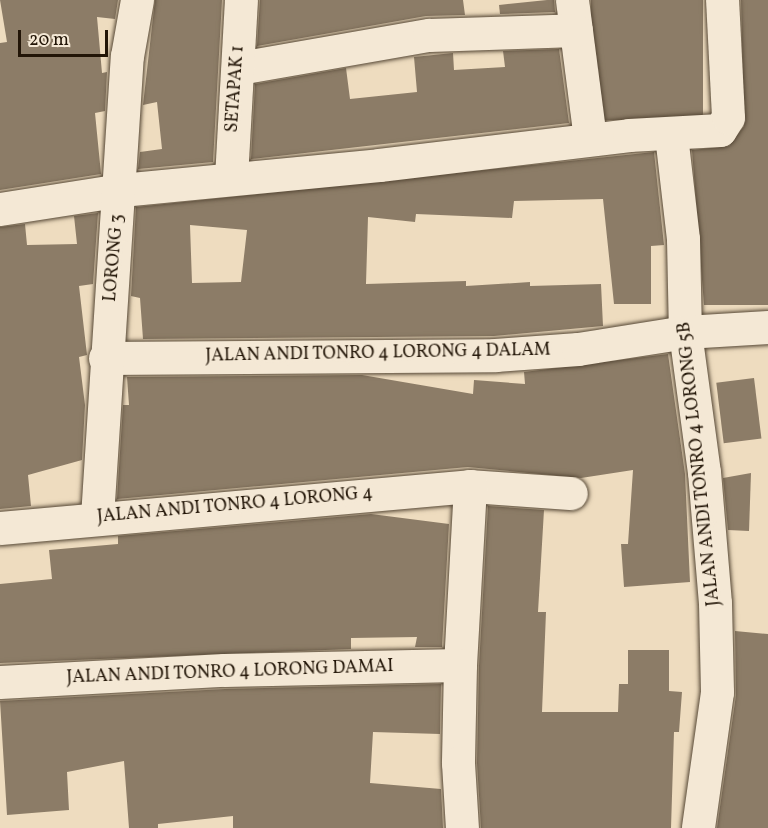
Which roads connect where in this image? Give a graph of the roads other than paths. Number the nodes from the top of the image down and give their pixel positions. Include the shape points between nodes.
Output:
1 (137, 0) edge
2 (241, 0) edge
3 (723, 0) edge
4 (574, 15) edge
5 (239, 68) junction
6 (670, 135) junction
7 (590, 139) junction
8 (231, 178) junction
9 (121, 190) junction
10 (0, 209) edge
11 (768, 327) edge
12 (685, 332) junction
13 (105, 358) junction
14 (571, 493) dead end
15 (470, 497) junction
16 (97, 518) junction
17 (0, 528) edge
18 (460, 665) junction
19 (0, 682) edge
20 (462, 828) edge
21 (698, 828) edge

1 - 9 street, LORONG 3 via 127,56
2 - 5 street, SETAPAK 1
3 - 6 street via 728,122 712,132
4 - 5 street
4 - 7 street
5 - 8 street, SETAPAK 1
6 - 7 street
6 - 12 street, JALAN ANDI TONRO 4 LORONG 5B via 683,239
7 - 8 street via 380,165
8 - 9 street
9 - 10 street
9 - 13 street, LORONG 3
11 - 12 street, JALAN ANDI TONRO 4 LORONG 4 DALAM
12 - 13 street, JALAN ANDI TONRO 4 LORONG 4 DALAM via 579,349 495,355
12 - 21 street, JALAN ANDI TONRO 4 LORONG 5B via 704,472 716,647 717,692
13 - 16 street, LORONG 3
14 - 15 street, JALAN ANDI TONRO 4 LORONG 4
15 - 16 street, JALAN ANDI TONRO 4 LORONG 4
15 - 18 street
16 - 17 street, JALAN ANDI TONRO 4 LORONG 4
18 - 19 street, JALAN ANDI TONRO 4 LORONG DAMAI via 224,670
18 - 20 street via 458,763

